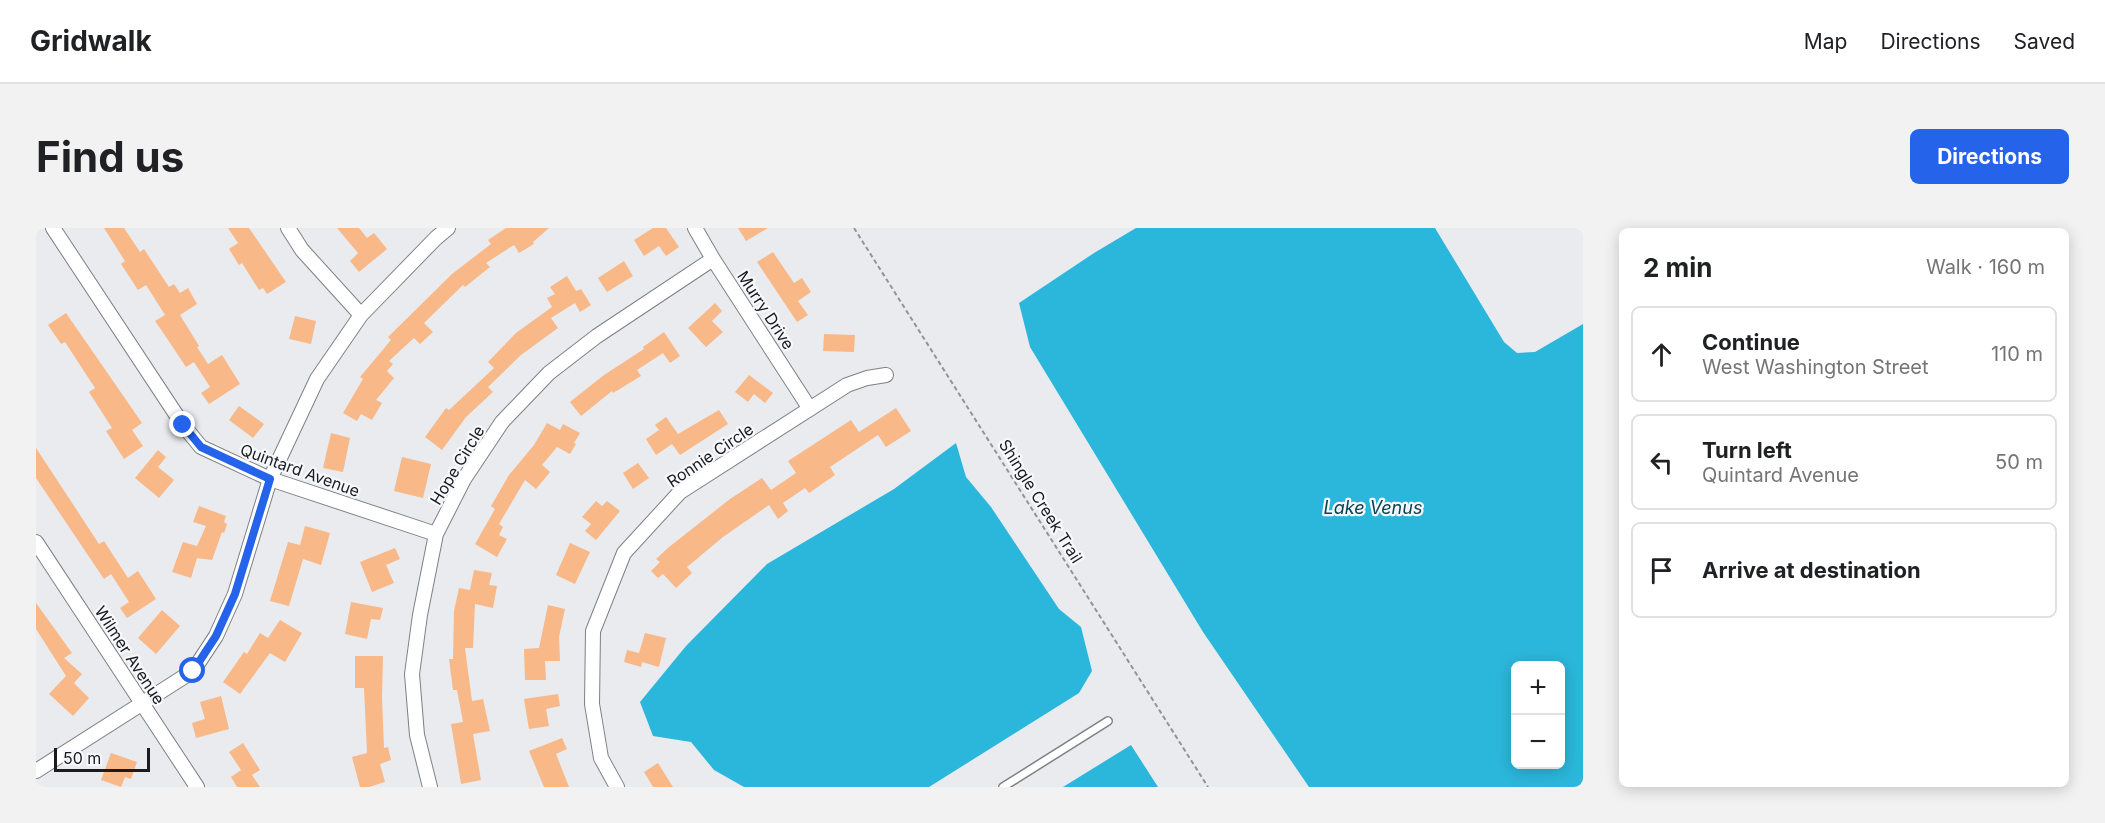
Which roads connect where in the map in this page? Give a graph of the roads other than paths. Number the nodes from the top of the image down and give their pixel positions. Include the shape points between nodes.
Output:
1 (53, 228) edge
2 (288, 228) edge
3 (448, 228) edge
4 (695, 228) edge
5 (712, 259) junction
6 (361, 315) junction
7 (886, 375) dead end
8 (810, 409) junction
9 (270, 479) junction
10 (436, 534) junction
11 (36, 542) edge
12 (143, 704) junction
13 (1108, 721) dead end
14 (36, 771) edge
15 (197, 787) edge
16 (430, 787) edge
17 (617, 787) edge
18 (1003, 787) edge

1 - 9 street, Quintard Avenue via 201,447
2 - 6 street via 302,250
3 - 6 street
4 - 5 street, Murry Drive
5 - 8 street, Murry Drive
5 - 10 street, Hope Circle via 549,373 502,422 464,479
6 - 9 street via 317,379
7 - 8 street, Ronnie Circle via 846,385
8 - 17 street, Ronnie Circle via 680,492 624,554 593,630 592,704 601,758
9 - 10 street, Quintard Avenue
9 - 12 street via 235,594 216,636 193,671
10 - 16 street, Hope Circle via 412,674 417,735
11 - 12 street, Wilmer Avenue
12 - 14 street
12 - 15 street, Wilmer Avenue
13 - 18 lane

